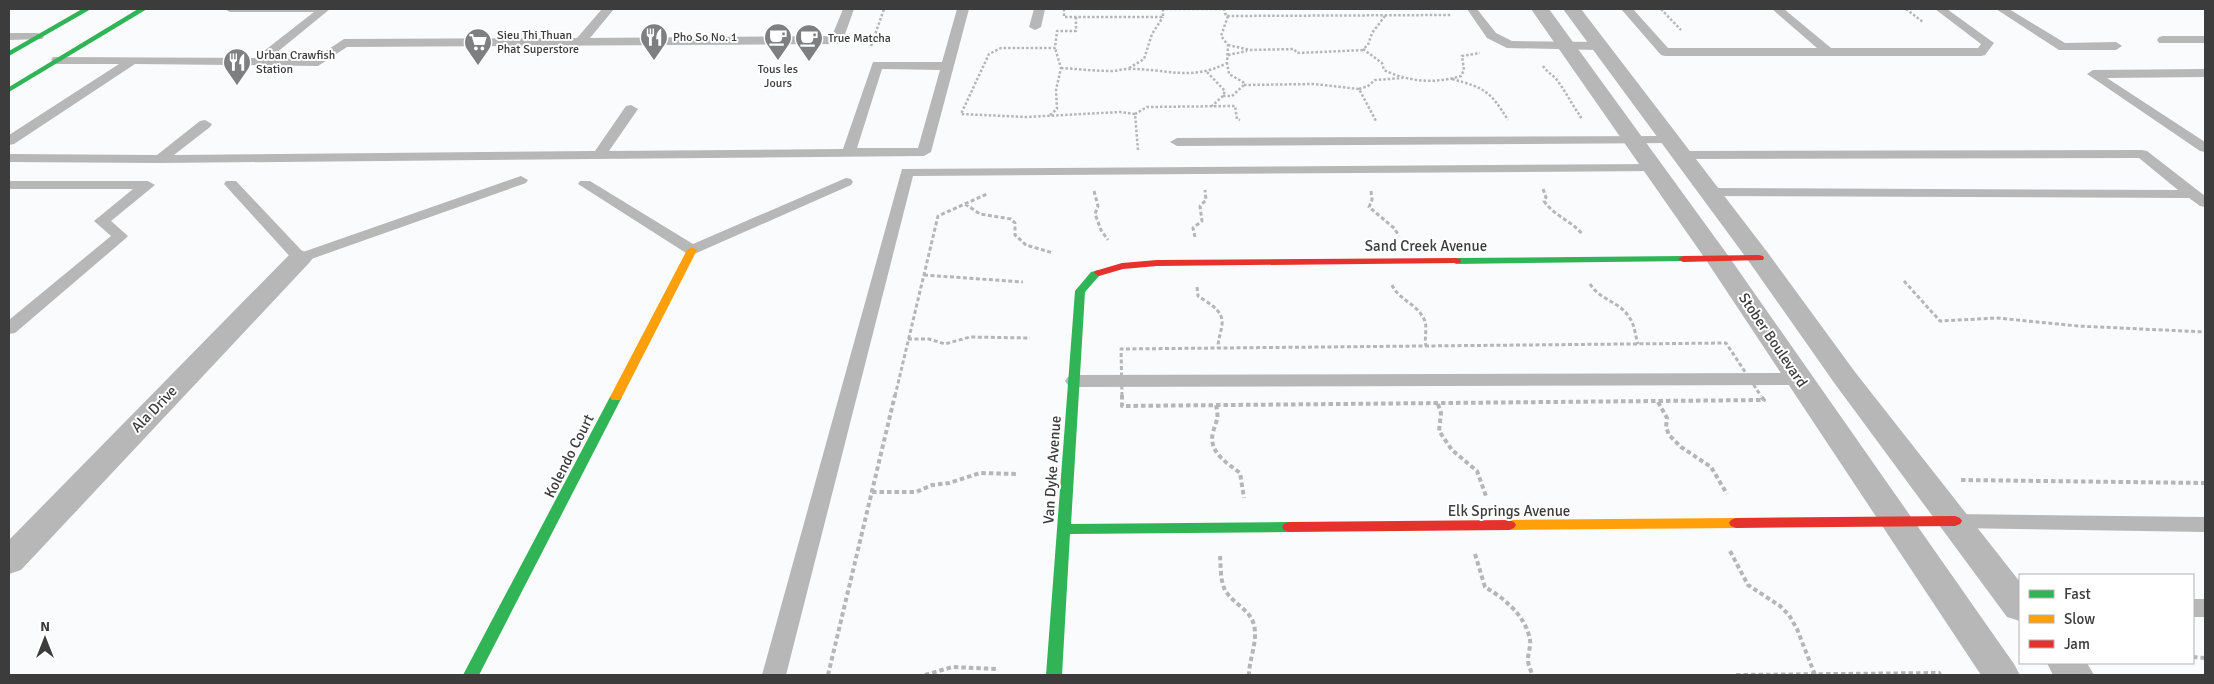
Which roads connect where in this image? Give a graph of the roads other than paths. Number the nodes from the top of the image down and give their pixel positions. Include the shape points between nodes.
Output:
1 (87, 9) edge
2 (143, 9) edge
3 (230, 9) edge
4 (324, 9) edge
5 (608, 9) edge
6 (848, 9) edge
7 (963, 9) edge
8 (1039, 9) edge
9 (1472, 9) edge
10 (1540, 9) edge
11 (1572, 9) edge
12 (1627, 9) edge
13 (1777, 9) edge
14 (1940, 9) edge
15 (2002, 9) edge
16 (1035, 27) dead end
17 (38, 37) junction
18 (9, 38) edge
19 (2163, 40) dead end
20 (2205, 40) edge
21 (581, 41) junction
22 (1564, 45) junction
23 (1598, 46) junction
24 (2116, 46) dead end
25 (1828, 52) junction
26 (9, 54) edge
27 (58, 60) junction
28 (132, 61) junction
29 (257, 62) junction
30 (948, 66) junction
31 (2205, 73) edge
32 (9, 90) edge
33 (631, 110) dead end
34 (205, 124) dead end
35 (9, 141) edge
36 (1634, 141) junction
37 (1177, 142) dead end
38 (1675, 148) junction
39 (2205, 148) edge
40 (849, 152) junction
41 (600, 154) junction
42 (9, 158) edge
43 (160, 159) junction
44 (1655, 168) junction
45 (521, 180) dead end
46 (846, 182) dead end
47 (231, 184) dead end
48 (585, 184) dead end
49 (9, 185) edge
50 (1709, 192) junction
51 (2193, 194) junction
52 (2205, 203) edge
53 (692, 250) junction
54 (300, 258) junction
55 (1759, 258) junction
56 (1718, 259) junction
57 (1095, 274) joint
58 (9, 329) edge
59 (1800, 379) junction
60 (1074, 381) junction
61 (1955, 521) junction
62 (1898, 523) junction
63 (2205, 525) edge
64 (1062, 529) junction
65 (9, 561) edge
66 (2019, 605) edge
67 (2066, 664) edge
68 (472, 675) edge
69 (774, 675) edge
70 (1054, 675) edge
71 (2001, 675) edge
72 (2075, 675) edge

1 - 17 street
2 - 27 street
3 - 4 lane
4 - 29 lane
5 - 21 lane
6 - 21 lane via 837,40
7 - 30 lane
8 - 16 lane
9 - 22 lane via 1491,38 1498,42
10 - 22 street, Stober Boulevard
11 - 23 street
12 - 25 lane via 1665,52
13 - 25 lane
14 - 25 lane via 1988,43 1981,52
15 - 24 lane via 2063,47
17 - 18 lane
17 - 26 street
19 - 20 lane
21 - 29 lane via 344,43 318,62
22 - 23 lane
22 - 36 street, Stober Boulevard
23 - 38 street
27 - 28 lane
27 - 32 street
28 - 29 lane
28 - 35 lane
30 - 40 lane via 877,65
30 - 40 lane via 924,152
31 - 39 lane via 2093,74
33 - 41 lane
34 - 43 lane
36 - 37 lane
36 - 38 lane
36 - 44 street, Stober Boulevard
38 - 50 street
38 - 51 lane via 1748,154 2142,154
40 - 41 lane
41 - 43 lane
42 - 43 lane
44 - 56 street, Stober Boulevard
44 - 69 lane via 907,172
45 - 54 lane
46 - 53 lane
47 - 54 lane
48 - 53 lane
49 - 58 lane via 148,185 102,221 120,236
50 - 51 lane
50 - 55 street
51 - 52 lane
53 - 68 street, Kolendo Court
54 - 65 street, Ala Drive
55 - 56 street, Sand Creek Avenue
55 - 61 street
56 - 57 street, Sand Creek Avenue via 1157,263 1122,266
56 - 59 street, Stober Boulevard
57 - 60 street, Van Dyke Avenue via 1080,291
59 - 60 lane
59 - 62 street, Stober Boulevard
60 - 64 street, Van Dyke Avenue
61 - 62 street, Elk Springs Avenue
61 - 63 lane
61 - 66 street
62 - 64 street, Elk Springs Avenue
62 - 71 street, Stober Boulevard
64 - 70 street, Van Dyke Avenue
67 - 72 street

